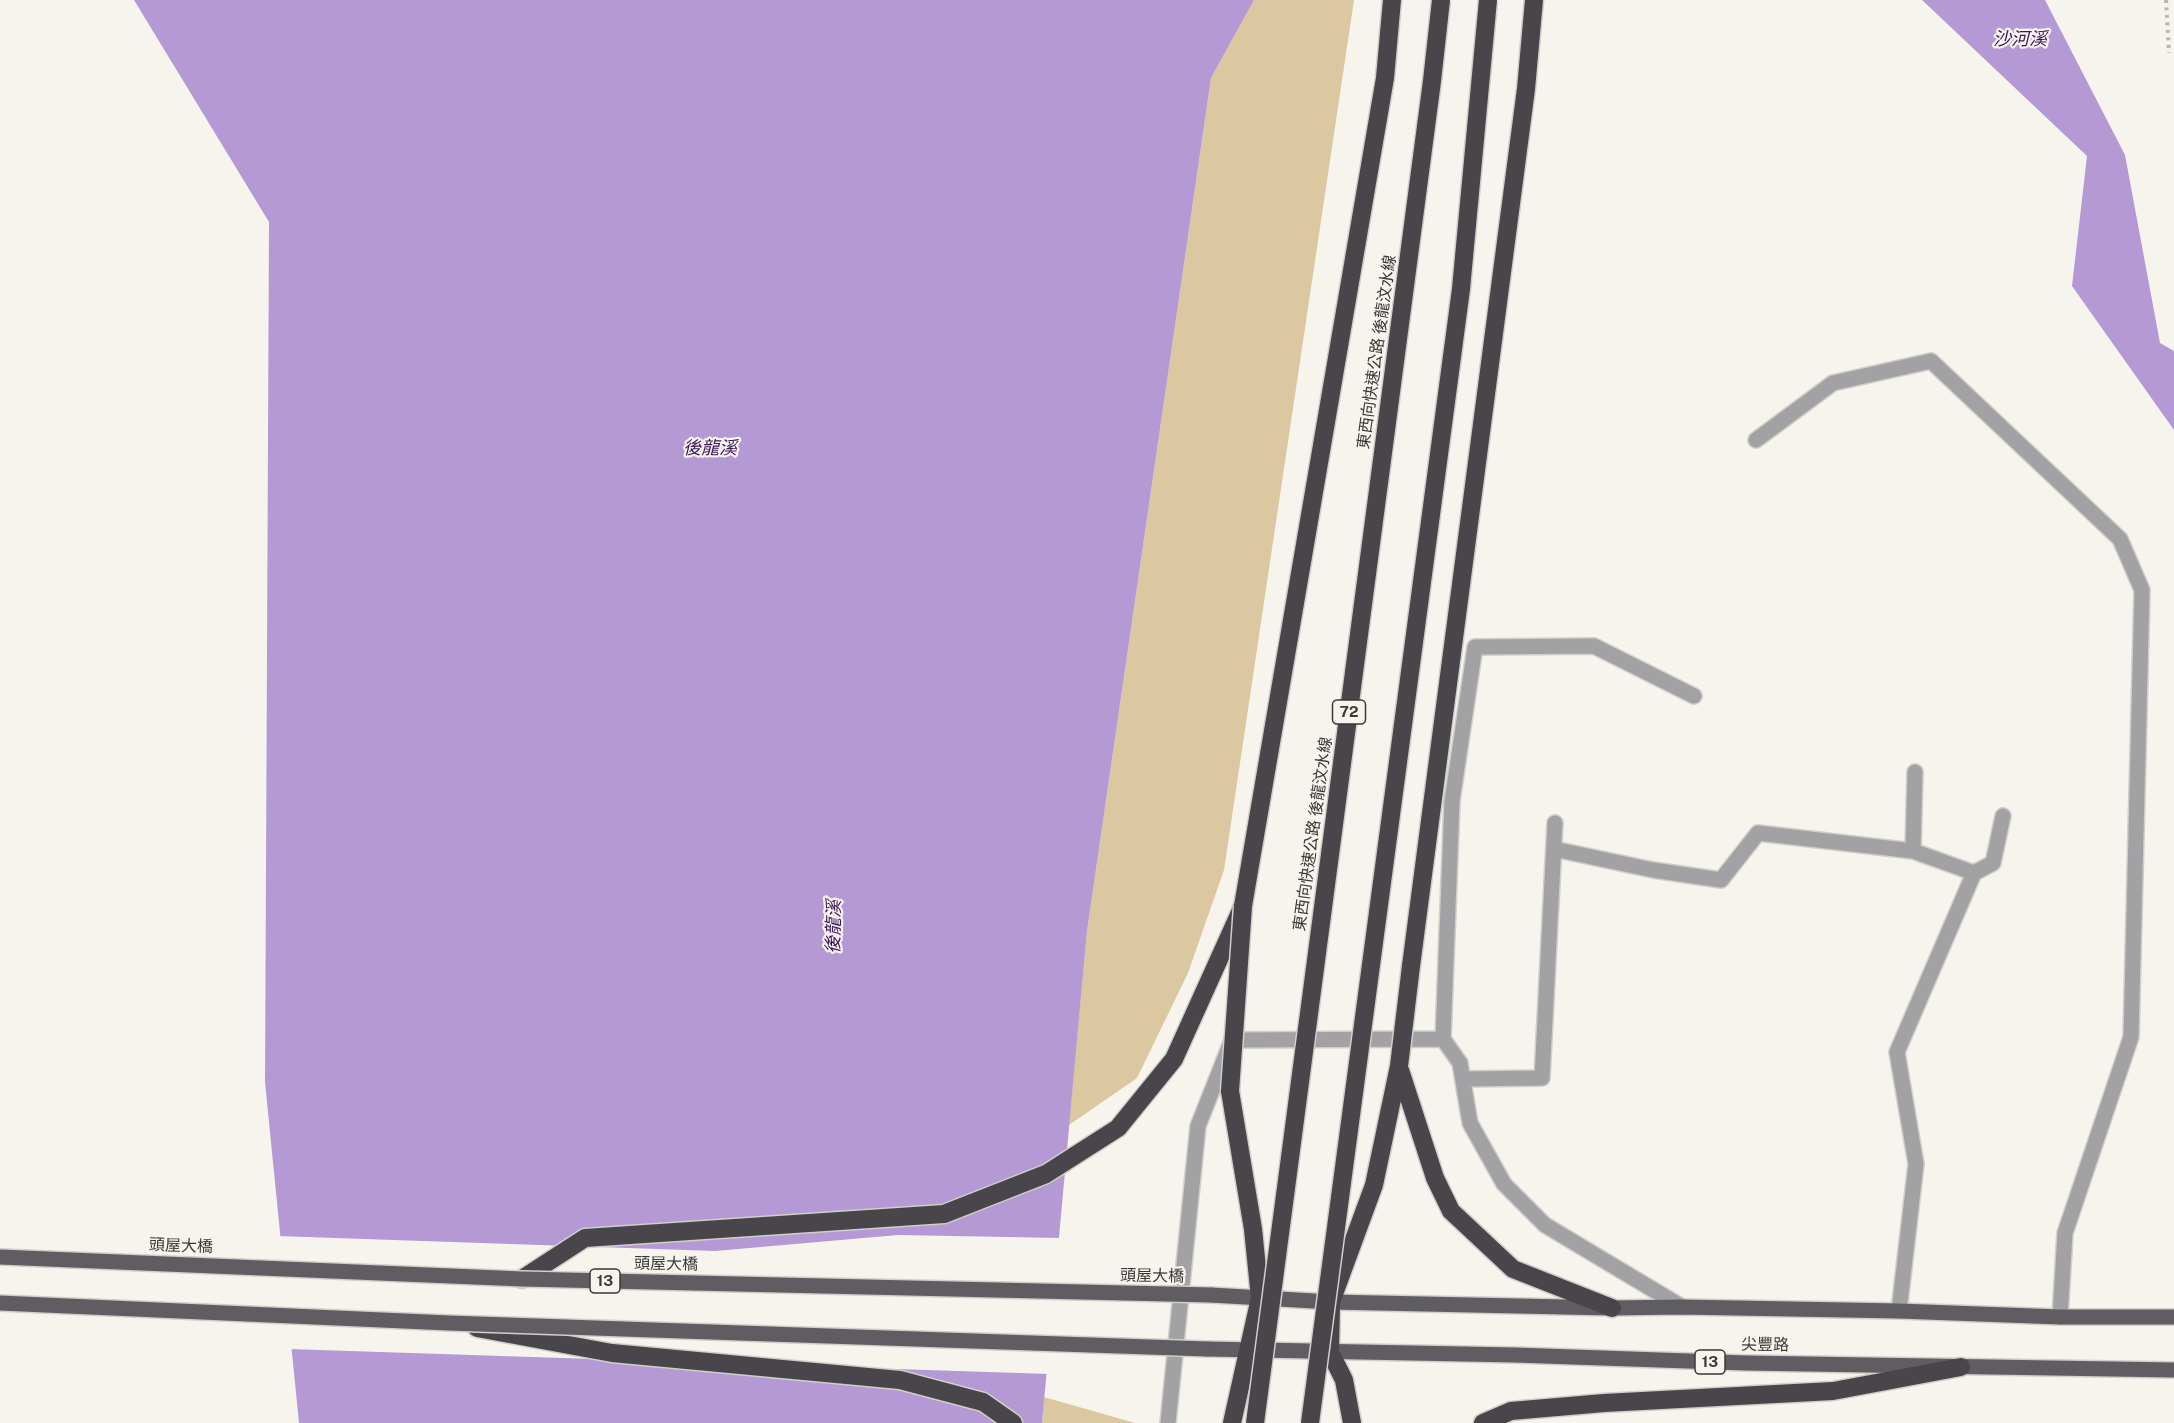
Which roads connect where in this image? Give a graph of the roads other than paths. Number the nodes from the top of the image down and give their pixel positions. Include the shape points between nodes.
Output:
1 (1392, 0) edge
2 (1441, 0) edge
3 (1488, 0) edge
4 (1534, 0) edge
5 (1756, 440) dead end
6 (1694, 696) dead end
7 (1915, 772) dead end
8 (2003, 816) dead end
9 (1555, 823) dead end
10 (1554, 849) junction
11 (1913, 851) junction
12 (1974, 873) junction
13 (1243, 906) junction
14 (1443, 1039) junction
15 (1399, 1066) junction
16 (1463, 1079) junction
17 (0, 1257) edge
18 (522, 1279) junction
19 (1260, 1298) junction
20 (1331, 1302) junction
21 (0, 1303) edge
22 (1682, 1307) junction
23 (1612, 1308) junction
24 (1899, 1311) junction
25 (2060, 1317) junction
26 (2174, 1317) edge
27 (449, 1323) junction
28 (1247, 1351) junction
29 (1330, 1352) junction
30 (1961, 1367) junction
31 (2174, 1370) edge
32 (1013, 1423) edge
33 (1168, 1423) edge
34 (1232, 1423) edge
35 (1255, 1423) edge
36 (1310, 1423) edge
37 (1352, 1423) edge
38 (1483, 1423) edge

1 - 13 highway via 1385,78
2 - 35 highway, 東西向快速公路 後龍汶水線 / 72, bridge
3 - 36 highway, bridge via 1461,289
4 - 15 highway, bridge via 1527,89
5 - 25 lane via 1833,383 1931,361 2120,539 2142,590 2131,1037 2065,1233
6 - 14 lane via 1594,646 1474,647 1452,801
7 - 11 lane
8 - 12 lane via 1993,863
9 - 10 lane
10 - 11 lane via 1721,880 1758,833
10 - 16 lane via 1542,1078
11 - 12 lane
12 - 24 lane via 1897,1052 1916,1164
13 - 18 highway, bridge via 1174,1059 1118,1128 1046,1174 944,1214 585,1238
13 - 19 highway, bridge via 1230,1091
14 - 16 lane via 1460,1064
14 - 33 lane via 1232,1040 1198,1126
15 - 20 highway via 1374,1185
15 - 23 highway via 1435,1178 1451,1211 1513,1269
16 - 22 lane via 1470,1123 1504,1184 1545,1225
17 - 18 main road, 頭屋大橋 / 13, bridge
18 - 19 main road, 頭屋大橋 / 13, bridge
19 - 20 main road, 13
19 - 28 highway
20 - 23 main road, 13
20 - 29 highway
21 - 27 main road, 13, bridge
22 - 23 main road, 13
22 - 24 main road, 13
24 - 25 main road, 13
25 - 26 main road, 13
27 - 28 main road, 13, bridge
27 - 32 highway, bridge via 612,1353 900,1380 983,1402
28 - 29 main road, 尖豐路 / 13
28 - 34 highway
29 - 30 main road, 尖豐路 / 13
29 - 37 highway via 1344,1380
30 - 31 main road, 尖豐路 / 13
30 - 38 highway via 1833,1391 1511,1411

